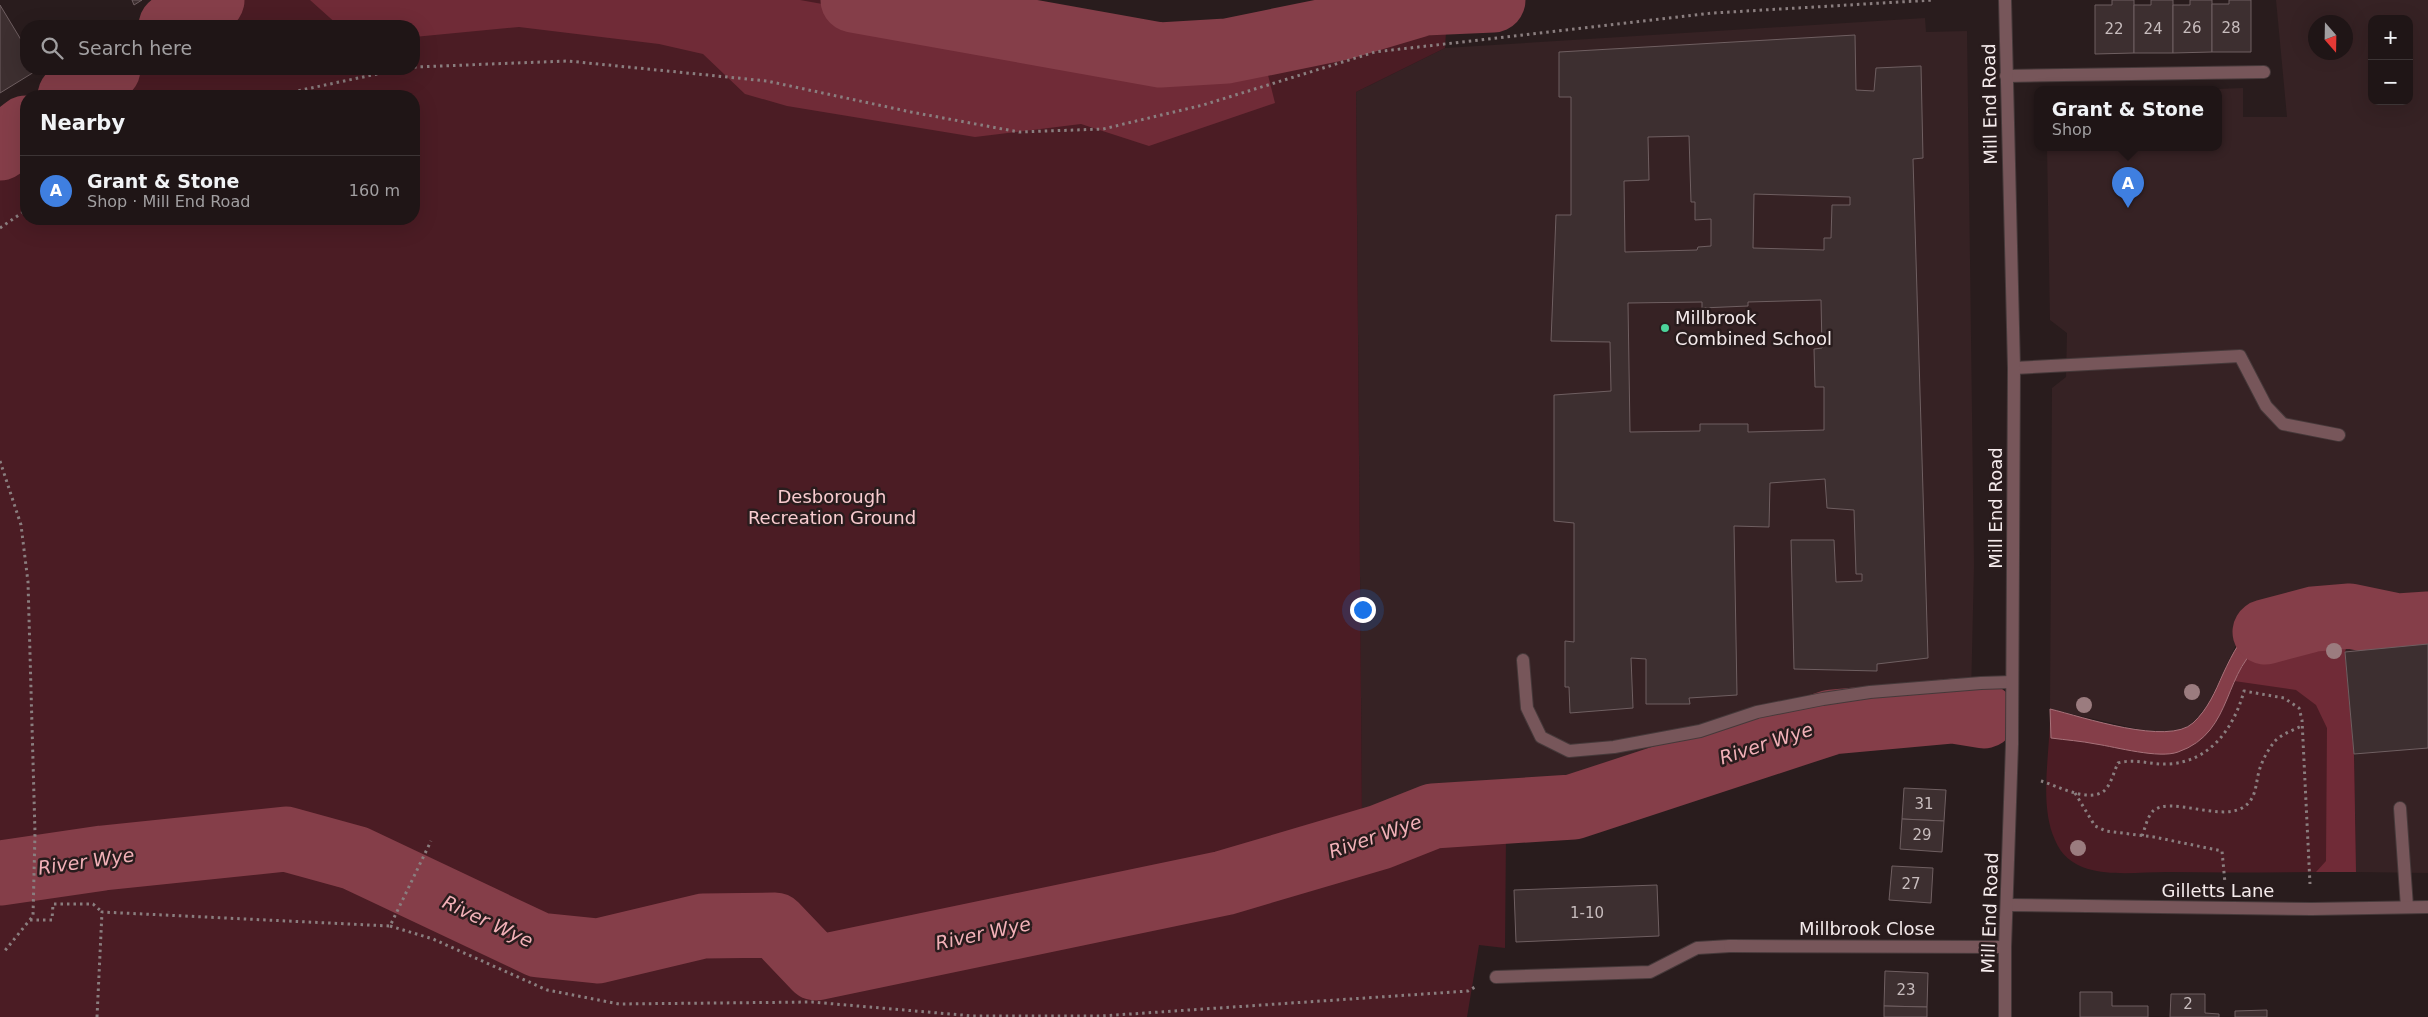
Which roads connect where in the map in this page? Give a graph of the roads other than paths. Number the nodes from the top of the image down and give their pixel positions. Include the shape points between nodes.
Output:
1 (2005, 0) edge
2 (2264, 72) dead end
3 (2006, 76) junction
4 (2014, 368) junction
5 (2339, 435) dead end
6 (1523, 660) dead end
7 (2012, 682) junction
8 (2400, 808) dead end
9 (2008, 905) junction
10 (2428, 906) edge
11 (2407, 907) junction
12 (2005, 948) junction
13 (1496, 977) road end
14 (2005, 1017) edge

1 - 3 street, Mill End Road
2 - 3 street
3 - 4 street, Mill End Road
4 - 5 street via 2240,356 2266,406 2284,424
4 - 7 street, Mill End Road
6 - 7 street via 1527,708 1541,737 1569,750 1614,747 1700,730 1756,712 1823,699 1981,682
7 - 9 street, Mill End Road
8 - 11 street
9 - 11 street, Gilletts Lane
9 - 12 street, Mill End Road
10 - 11 street, Gilletts Lane
12 - 13 street, Millbrook Close via 1730,946 1697,948 1650,972
12 - 14 street, Mill End Road

